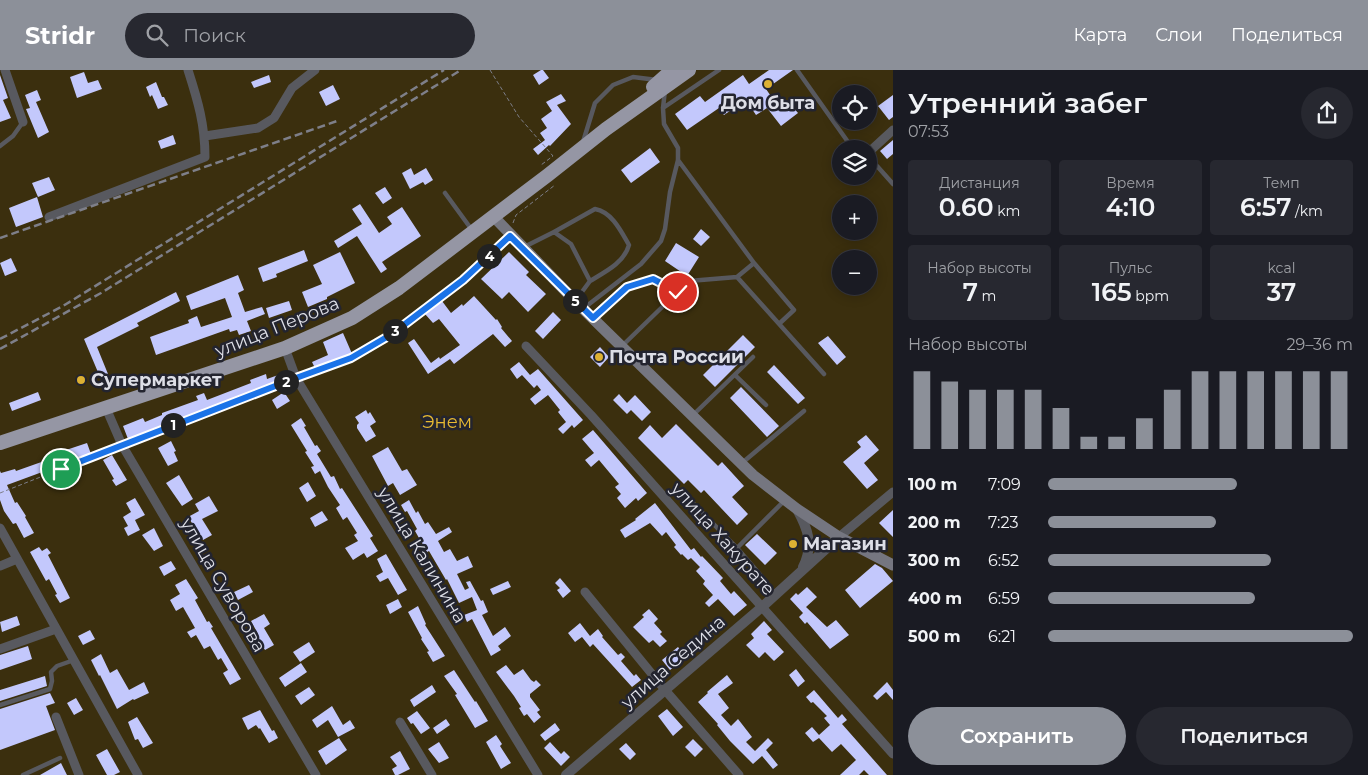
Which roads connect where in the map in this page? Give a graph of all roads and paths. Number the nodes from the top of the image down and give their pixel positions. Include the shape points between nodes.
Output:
1 (5, 70) edge
2 (188, 70) edge
3 (315, 70) edge
4 (490, 70) edge
5 (638, 70) edge
6 (672, 70) edge
7 (689, 70) edge
8 (719, 70) edge
9 (797, 70) edge
10 (634, 77) junction
11 (663, 84) junction
12 (663, 108) junction
13 (23, 122) joint
14 (893, 130) edge
15 (205, 136) junction
16 (847, 140) edge
17 (877, 145) edge
18 (0, 146) edge
19 (581, 149) junction
20 (678, 160) junction
21 (877, 168) edge
22 (548, 175) junction
23 (893, 184) edge
24 (445, 193) dead end
25 (493, 216) junction
26 (50, 217) dead end
27 (473, 231) junction
28 (554, 232) junction
29 (510, 236) junction
30 (522, 248) junction
31 (754, 263) junction
32 (737, 277) junction
33 (590, 281) junction
34 (678, 292) junction
35 (579, 305) junction
36 (593, 318) junction
37 (780, 323) junction
38 (526, 346) dead end
39 (622, 347) junction
40 (285, 348) junction
41 (753, 358) dead end
42 (824, 374) dead end
43 (735, 375) junction
44 (296, 378) junction
45 (766, 406) dead end
46 (106, 408) junction
47 (804, 410) dead end
48 (692, 416) junction
49 (0, 442) edge
50 (122, 445) junction
51 (741, 464) junction
52 (893, 492) edge
53 (0, 493) edge
54 (685, 495) dead end
55 (785, 500) junction
56 (797, 509) junction
57 (0, 528) edge
58 (839, 537) junction
59 (737, 548) junction
60 (17, 559) junction
61 (893, 565) edge
62 (0, 566) edge
63 (800, 572) junction
64 (762, 577) dead end
65 (585, 592) dead end
66 (762, 607) junction
67 (56, 629) junction
68 (0, 649) edge
69 (74, 660) junction
70 (665, 690) junction
71 (0, 705) edge
72 (56, 717) dead end
73 (400, 722) dead end
74 (893, 754) edge
75 (60, 758) dead end
76 (23, 775) edge
77 (79, 775) edge
78 (138, 775) edge
79 (316, 775) edge
80 (432, 775) edge
81 (538, 775) edge
82 (566, 775) edge
83 (739, 775) edge

1 - 13 street
2 - 15 street
3 - 15 street via 292,88 274,118 258,128
4 - 22 path via 520,117 553,156 541,165
5 - 10 lane
6 - 11 highway, улица Перова
7 - 11 highway, улица Перова
8 - 12 lane
9 - 16 lane
10 - 11 lane
10 - 19 lane via 613,85 595,103
11 - 12 lane
11 - 19 highway, улица Перова
12 - 20 lane via 664,124 678,148
13 - 18 lane
14 - 17 street
15 - 26 street via 205,158
19 - 22 highway, улица Перова
20 - 31 lane
20 - 35 lane via 661,241 641,264
21 - 23 lane
22 - 25 highway, улица Перова
22 - 29 path via 556,185 516,215
24 - 27 lane
25 - 27 highway, улица Перова
25 - 29 main road
27 - 40 highway, улица Перова via 399,288 352,318
28 - 30 lane
28 - 33 lane via 571,244
28 - 33 lane via 595,209 603,210 618,226 629,245 626,254 610,270
29 - 30 main road
29 - 44 path via 463,280 392,334 351,358
30 - 35 main road
31 - 32 lane
31 - 37 lane via 794,310
32 - 34 lane via 689,281
32 - 37 lane
33 - 35 lane
34 - 36 lane via 653,279 627,287
34 - 39 lane
35 - 36 main road
36 - 39 main road
37 - 42 lane
38 - 66 street, улица Хакурате
39 - 48 main road
40 - 44 street, улица Калинина
40 - 46 highway, улица Перова
41 - 43 lane
43 - 45 lane
43 - 48 lane
44 - 50 path
44 - 81 street, улица Калинина
46 - 49 highway, улица Перова
46 - 50 street, улица Суворова
47 - 51 lane
48 - 51 main road
50 - 53 path
50 - 79 street, улица Суворова
51 - 55 main road
52 - 58 street, улица Седина
54 - 59 lane
55 - 56 main road
55 - 59 lane
56 - 58 main road
56 - 63 street, улица Седина via 810,545 808,558
57 - 60 street
58 - 61 main road
58 - 63 street, улица Седина
59 - 64 lane
60 - 62 street
60 - 67 street
63 - 66 street, улица Седина
65 - 70 street
66 - 70 street, улица Седина
66 - 74 street, улица Хакурате
67 - 68 street
67 - 69 street
69 - 71 lane via 57,666 51,672 50,689
69 - 78 street
70 - 82 street, улица Седина
70 - 83 street
72 - 77 street
73 - 80 street
75 - 76 lane

